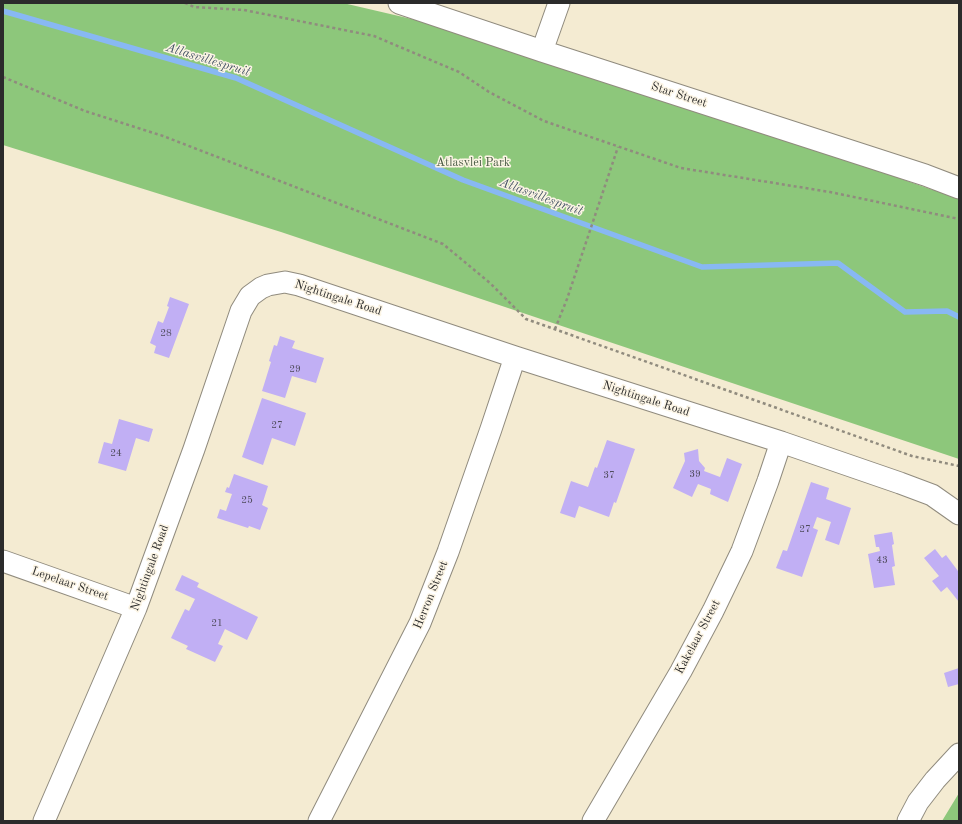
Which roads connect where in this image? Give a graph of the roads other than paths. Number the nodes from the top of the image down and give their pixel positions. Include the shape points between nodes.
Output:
1 (399, 3) edge
2 (559, 3) edge
3 (542, 51) junction
4 (959, 188) edge
5 (514, 357) junction
6 (781, 442) junction
7 (959, 514) edge
8 (3, 561) edge
9 (136, 608) junction
10 (959, 754) edge
11 (44, 821) edge
12 (319, 821) edge
13 (593, 821) edge
14 (908, 821) edge

1 - 3 street, Star Street
2 - 3 street
3 - 4 street, Star Street
5 - 6 street, Nightingale Road
5 - 9 street, Nightingale Road via 292,283 274,283 255,292 241,311
5 - 12 street, Herron Street via 491,429 420,623
6 - 7 street, Nightingale Road via 932,495
6 - 13 street, Kakelaar Street via 742,551 713,611
8 - 9 street, Lepelaar Street
9 - 11 street, Nightingale Road
10 - 14 street via 918,802

